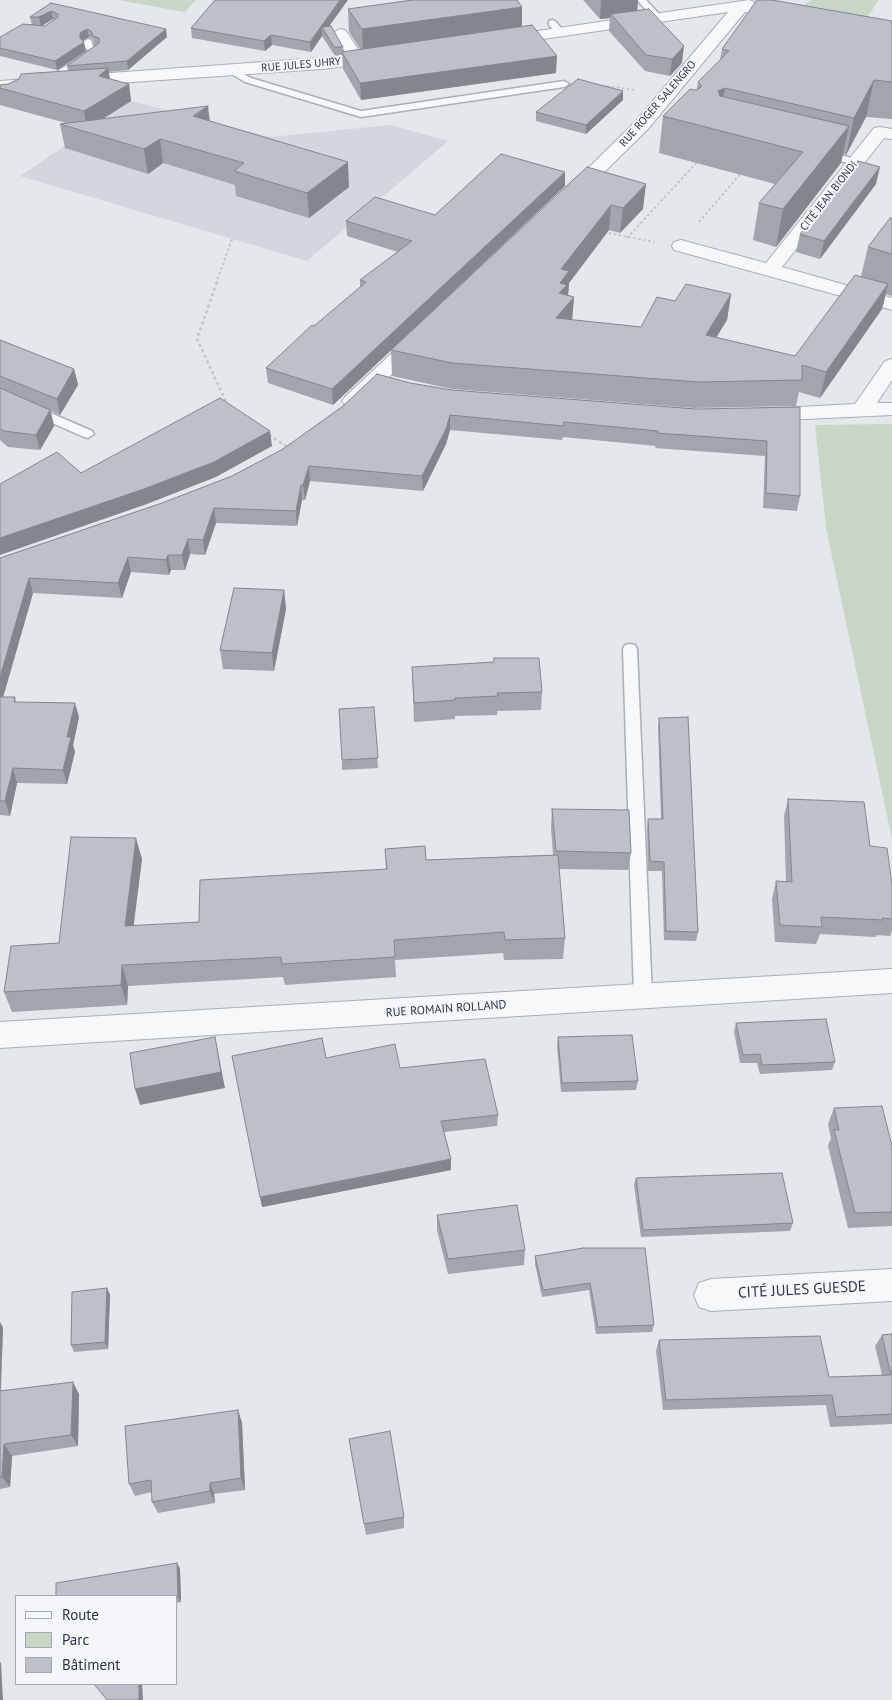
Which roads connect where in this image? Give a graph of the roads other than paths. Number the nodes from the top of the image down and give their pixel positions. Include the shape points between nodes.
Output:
1 (641, 0) edge
2 (778, 0) edge
3 (741, 7) junction
4 (658, 18) junction
5 (802, 18) edge
6 (341, 34) dead end
7 (88, 42) dead end
8 (484, 42) edge
9 (396, 54) edge
10 (357, 60) junction
11 (233, 71) junction
12 (61, 81) junction
13 (564, 84) road end
14 (0, 86) edge
15 (892, 134) edge
16 (808, 150) edge
17 (856, 162) junction
18 (554, 211) edge
19 (680, 246) road end
20 (770, 270) junction
21 (892, 304) edge
22 (432, 326) edge
23 (892, 365) edge
24 (374, 380) junction
25 (397, 386) edge
26 (1, 396) edge
27 (892, 409) edge
28 (862, 410) junction
29 (336, 415) edge
30 (746, 416) edge
31 (88, 434) dead end
32 (630, 649) dead end
33 (892, 982) edge
34 (643, 996) junction
35 (0, 1035) edge
36 (892, 1286) edge
37 (711, 1294) dead end

1 - 4 lane
2 - 3 street
3 - 4 street
3 - 5 street
3 - 18 street, RUE ROGER SALENGRO via 660,115 631,136
4 - 8 street via 556,28
6 - 10 street
7 - 12 lane via 88,47 96,50 61,73
9 - 10 street, RUE JULES UHRY
10 - 11 street, RUE JULES UHRY
11 - 12 street, RUE JULES UHRY
11 - 13 lane via 248,80 361,114
12 - 14 street, RUE JULES UHRY via 17,90
15 - 17 street, CITÉ JEAN BIONDI via 880,132
16 - 17 lane
17 - 20 street, CITÉ JEAN BIONDI
19 - 20 street
20 - 21 street
22 - 24 street
23 - 28 street
24 - 25 street
24 - 29 street
26 - 31 lane
27 - 28 street
28 - 30 street
32 - 34 lane
33 - 34 street, RUE ROMAIN ROLLAND
34 - 35 street, RUE ROMAIN ROLLAND
36 - 37 street, CITÉ JULES GUESDE

